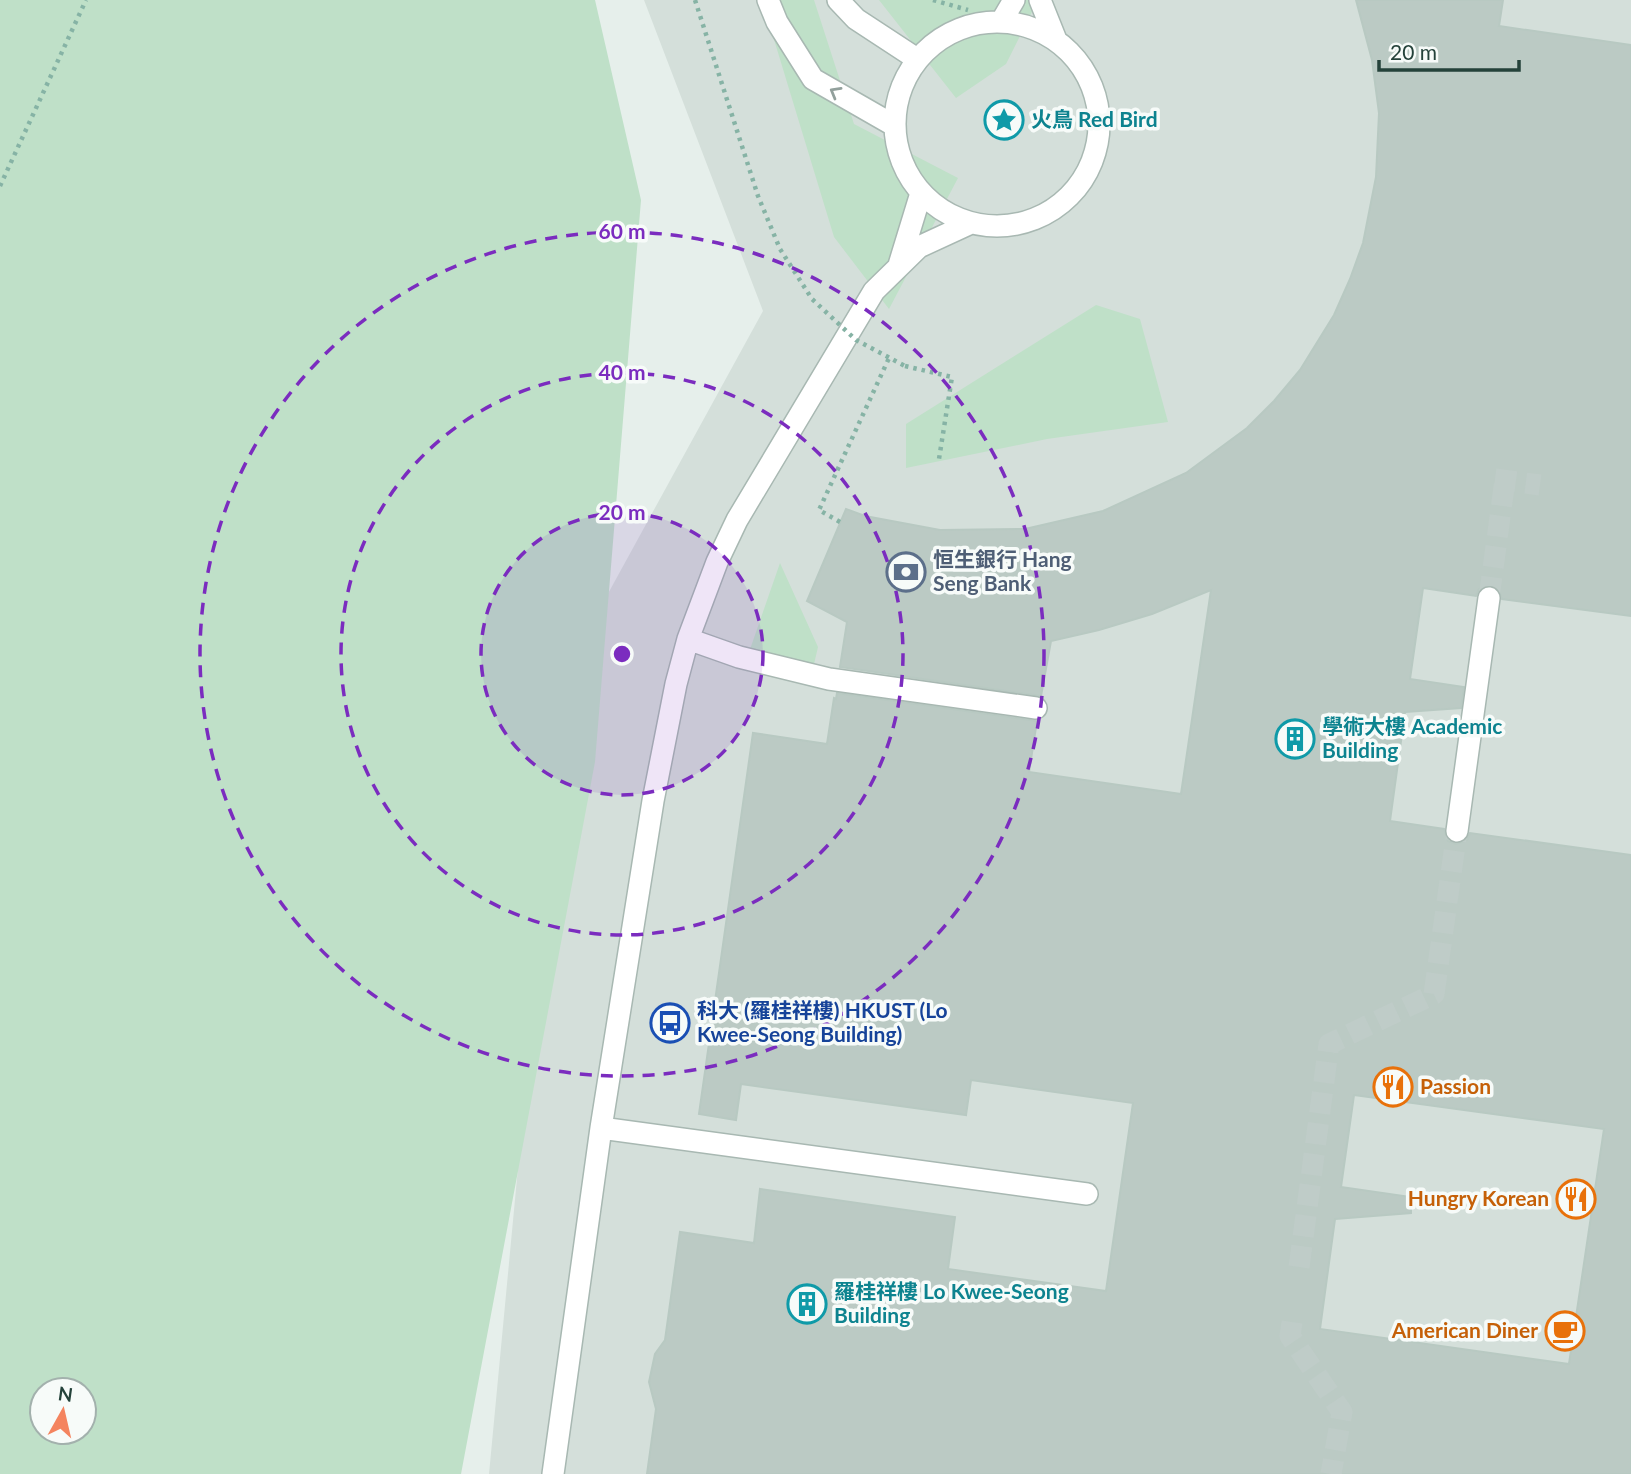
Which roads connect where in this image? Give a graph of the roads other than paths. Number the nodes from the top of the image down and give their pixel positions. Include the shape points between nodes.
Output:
1 (768, 0) edge
2 (838, 0) edge
3 (1014, 0) edge
4 (1040, 0) edge
5 (1002, 22) junction
6 (1056, 40) junction
7 (917, 59) junction
8 (895, 126) junction
9 (921, 193) junction
10 (971, 223) junction
11 (898, 267) junction
12 (1489, 598) tunnel mouth
13 (688, 639) junction
14 (1036, 708) dead end
15 (1457, 831) tunnel mouth
16 (601, 1128) junction
17 (1087, 1194) dead end
18 (553, 1474) edge

8 -> 1 street via 813,79
2 - 7 street via 856,19
3 - 5 street
4 - 6 street
5 - 6 street via 1030,26
5 - 7 street via 970,25 941,37
6 - 10 street via 1081,64 1097,96 1100,132 1091,166 1071,196 1041,217 1007,226
7 - 8 street via 900,90
8 - 9 street via 898,150
9 - 10 street via 944,211
9 - 11 street
10 - 11 street via 919,247
11 - 13 street via 874,291 743,510 717,562
12 - 15 street
13 - 14 street via 829,679
13 - 16 street via 653,801
16 - 17 street
16 - 18 street

